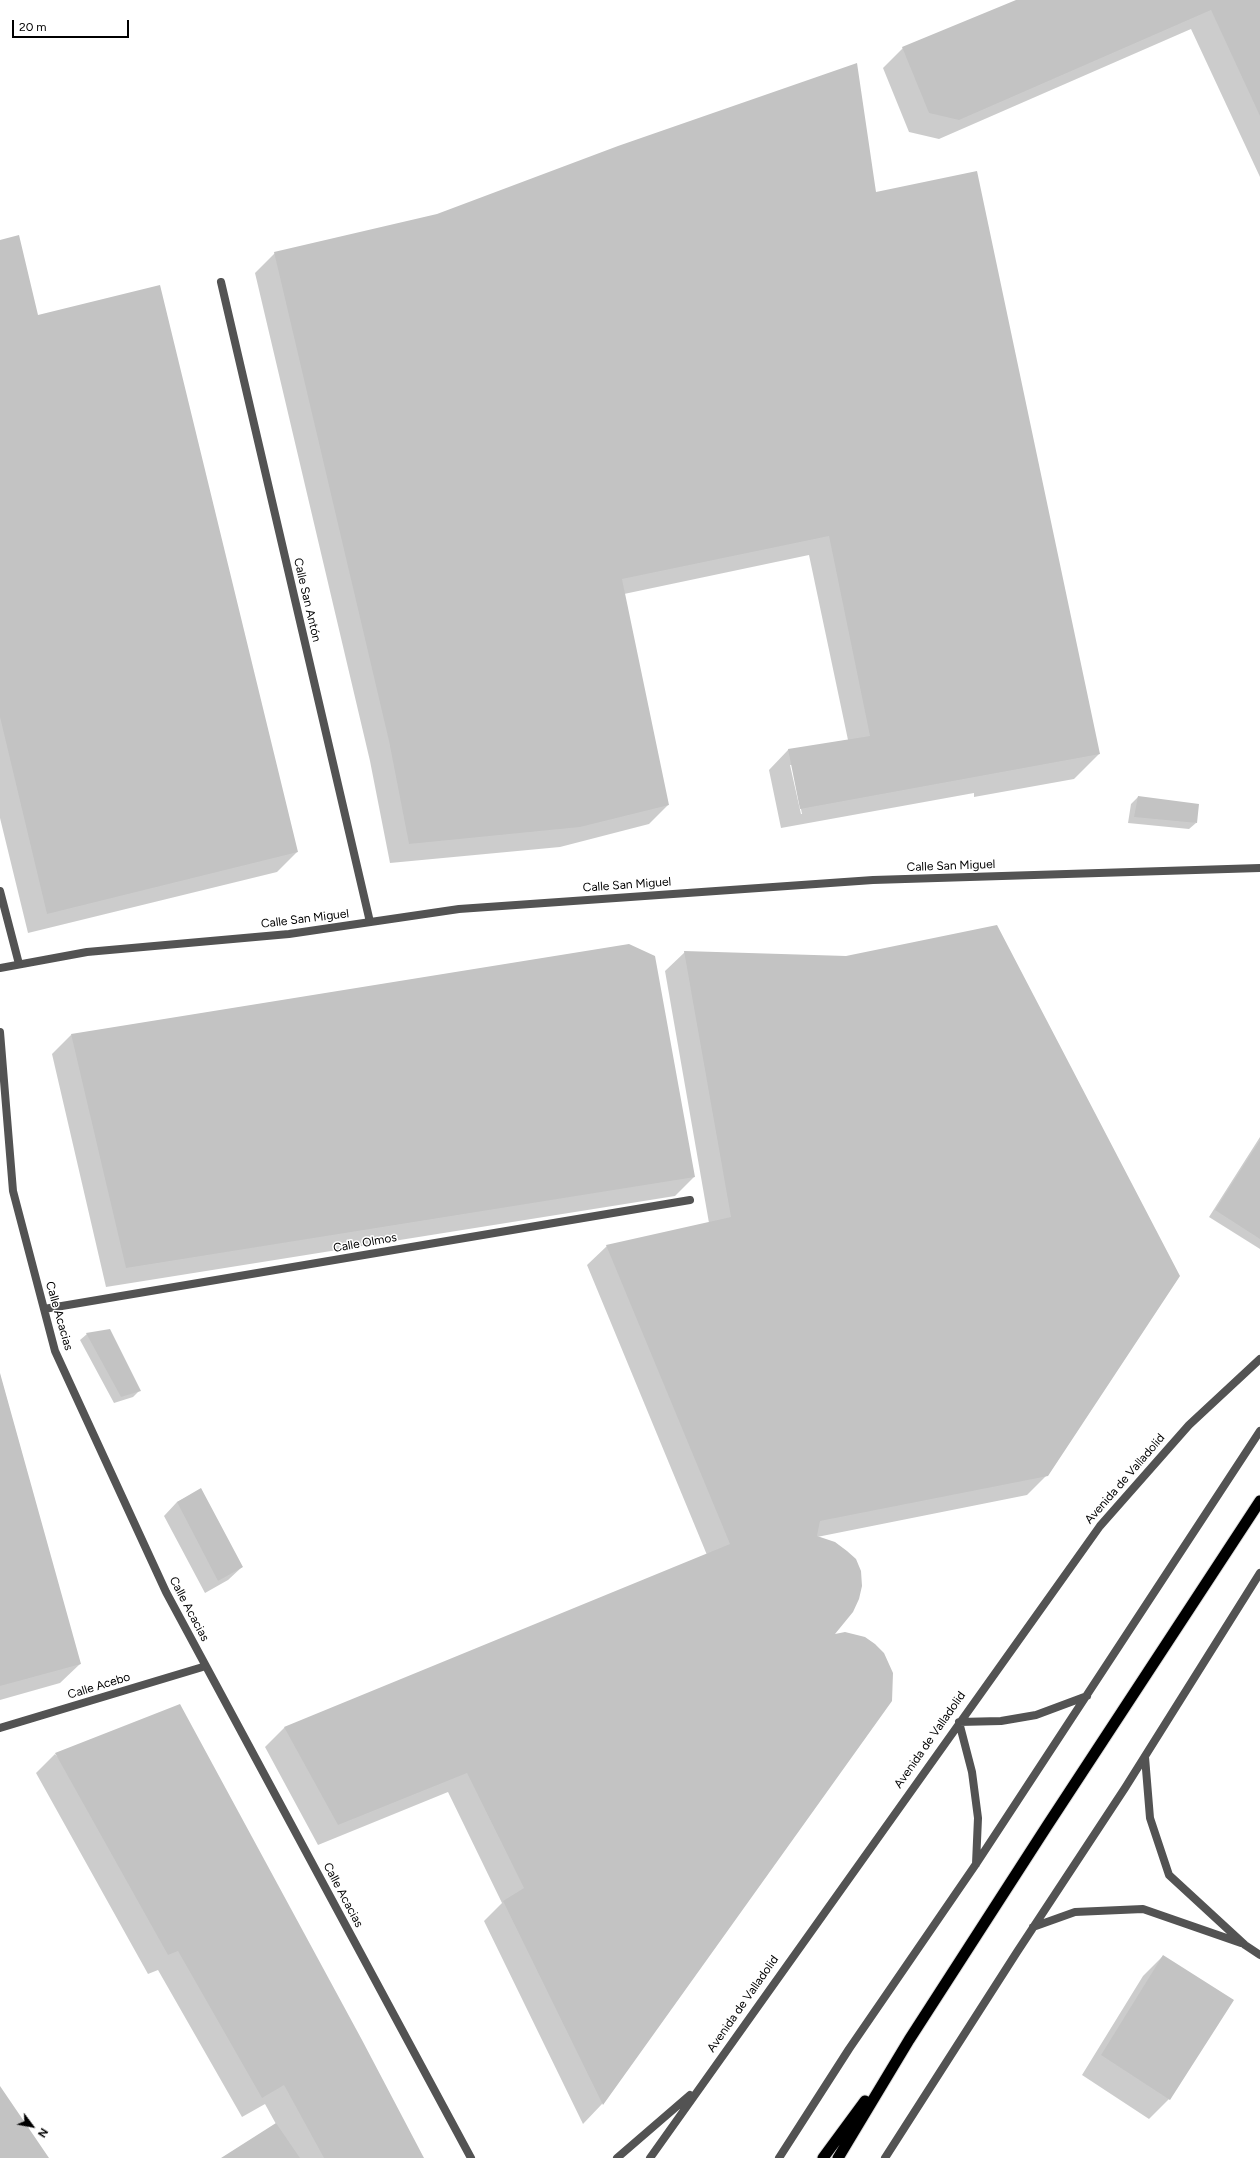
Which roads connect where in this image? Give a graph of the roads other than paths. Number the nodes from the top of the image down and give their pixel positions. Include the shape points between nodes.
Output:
1 (221, 282) dead end
2 (1260, 868) edge
3 (0, 891) edge
4 (370, 922) junction
5 (19, 964) junction
6 (0, 968) edge
7 (0, 1032) edge
8 (690, 1200) dead end
9 (44, 1309) junction
10 (1260, 1360) edge
11 (1260, 1430) edge
12 (1260, 1501) edge
13 (1260, 1573) edge
14 (206, 1666) junction
15 (1087, 1696) junction
16 (959, 1722) junction
17 (0, 1728) edge
18 (1145, 1757) junction
19 (976, 1864) junction
20 (1033, 1927) junction
21 (1245, 1945) junction
22 (1260, 1954) edge
23 (909, 2040) junction
24 (700, 2087) junction
25 (471, 2158) edge
26 (617, 2158) edge
27 (650, 2158) edge
28 (779, 2158) edge
29 (823, 2158) edge
30 (838, 2158) edge
31 (885, 2158) edge

1 - 4 lane, Calle San Antón
2 - 4 lane, Calle San Miguel via 873,880 460,909
3 - 5 lane
4 - 5 lane, Calle San Miguel via 289,934 87,952
5 - 6 lane, Calle San Miguel
7 - 9 lane, Calle Acacias via 13,1192
8 - 9 lane, Calle Olmos
9 - 14 lane, Calle Acacias via 58,1358 166,1592
10 - 16 lane, Avenida de Valladolid via 1189,1425 1100,1526
11 - 15 lane
12 - 23 highway
13 - 18 lane
14 - 17 lane, Calle Acebo
14 - 25 lane, Calle Acacias
15 - 16 lane via 1036,1715 1001,1722
15 - 19 lane
16 - 19 lane via 972,1772 978,1818
16 - 24 lane, Avenida de Valladolid
18 - 20 lane
18 - 21 lane via 1150,1818 1169,1875
19 - 28 lane via 849,2049
20 - 21 lane via 1075,1912 1144,1909
20 - 31 lane
21 - 22 lane
23 - 29 highway
23 - 30 highway
24 - 26 lane
24 - 27 lane, Avenida de Valladolid

